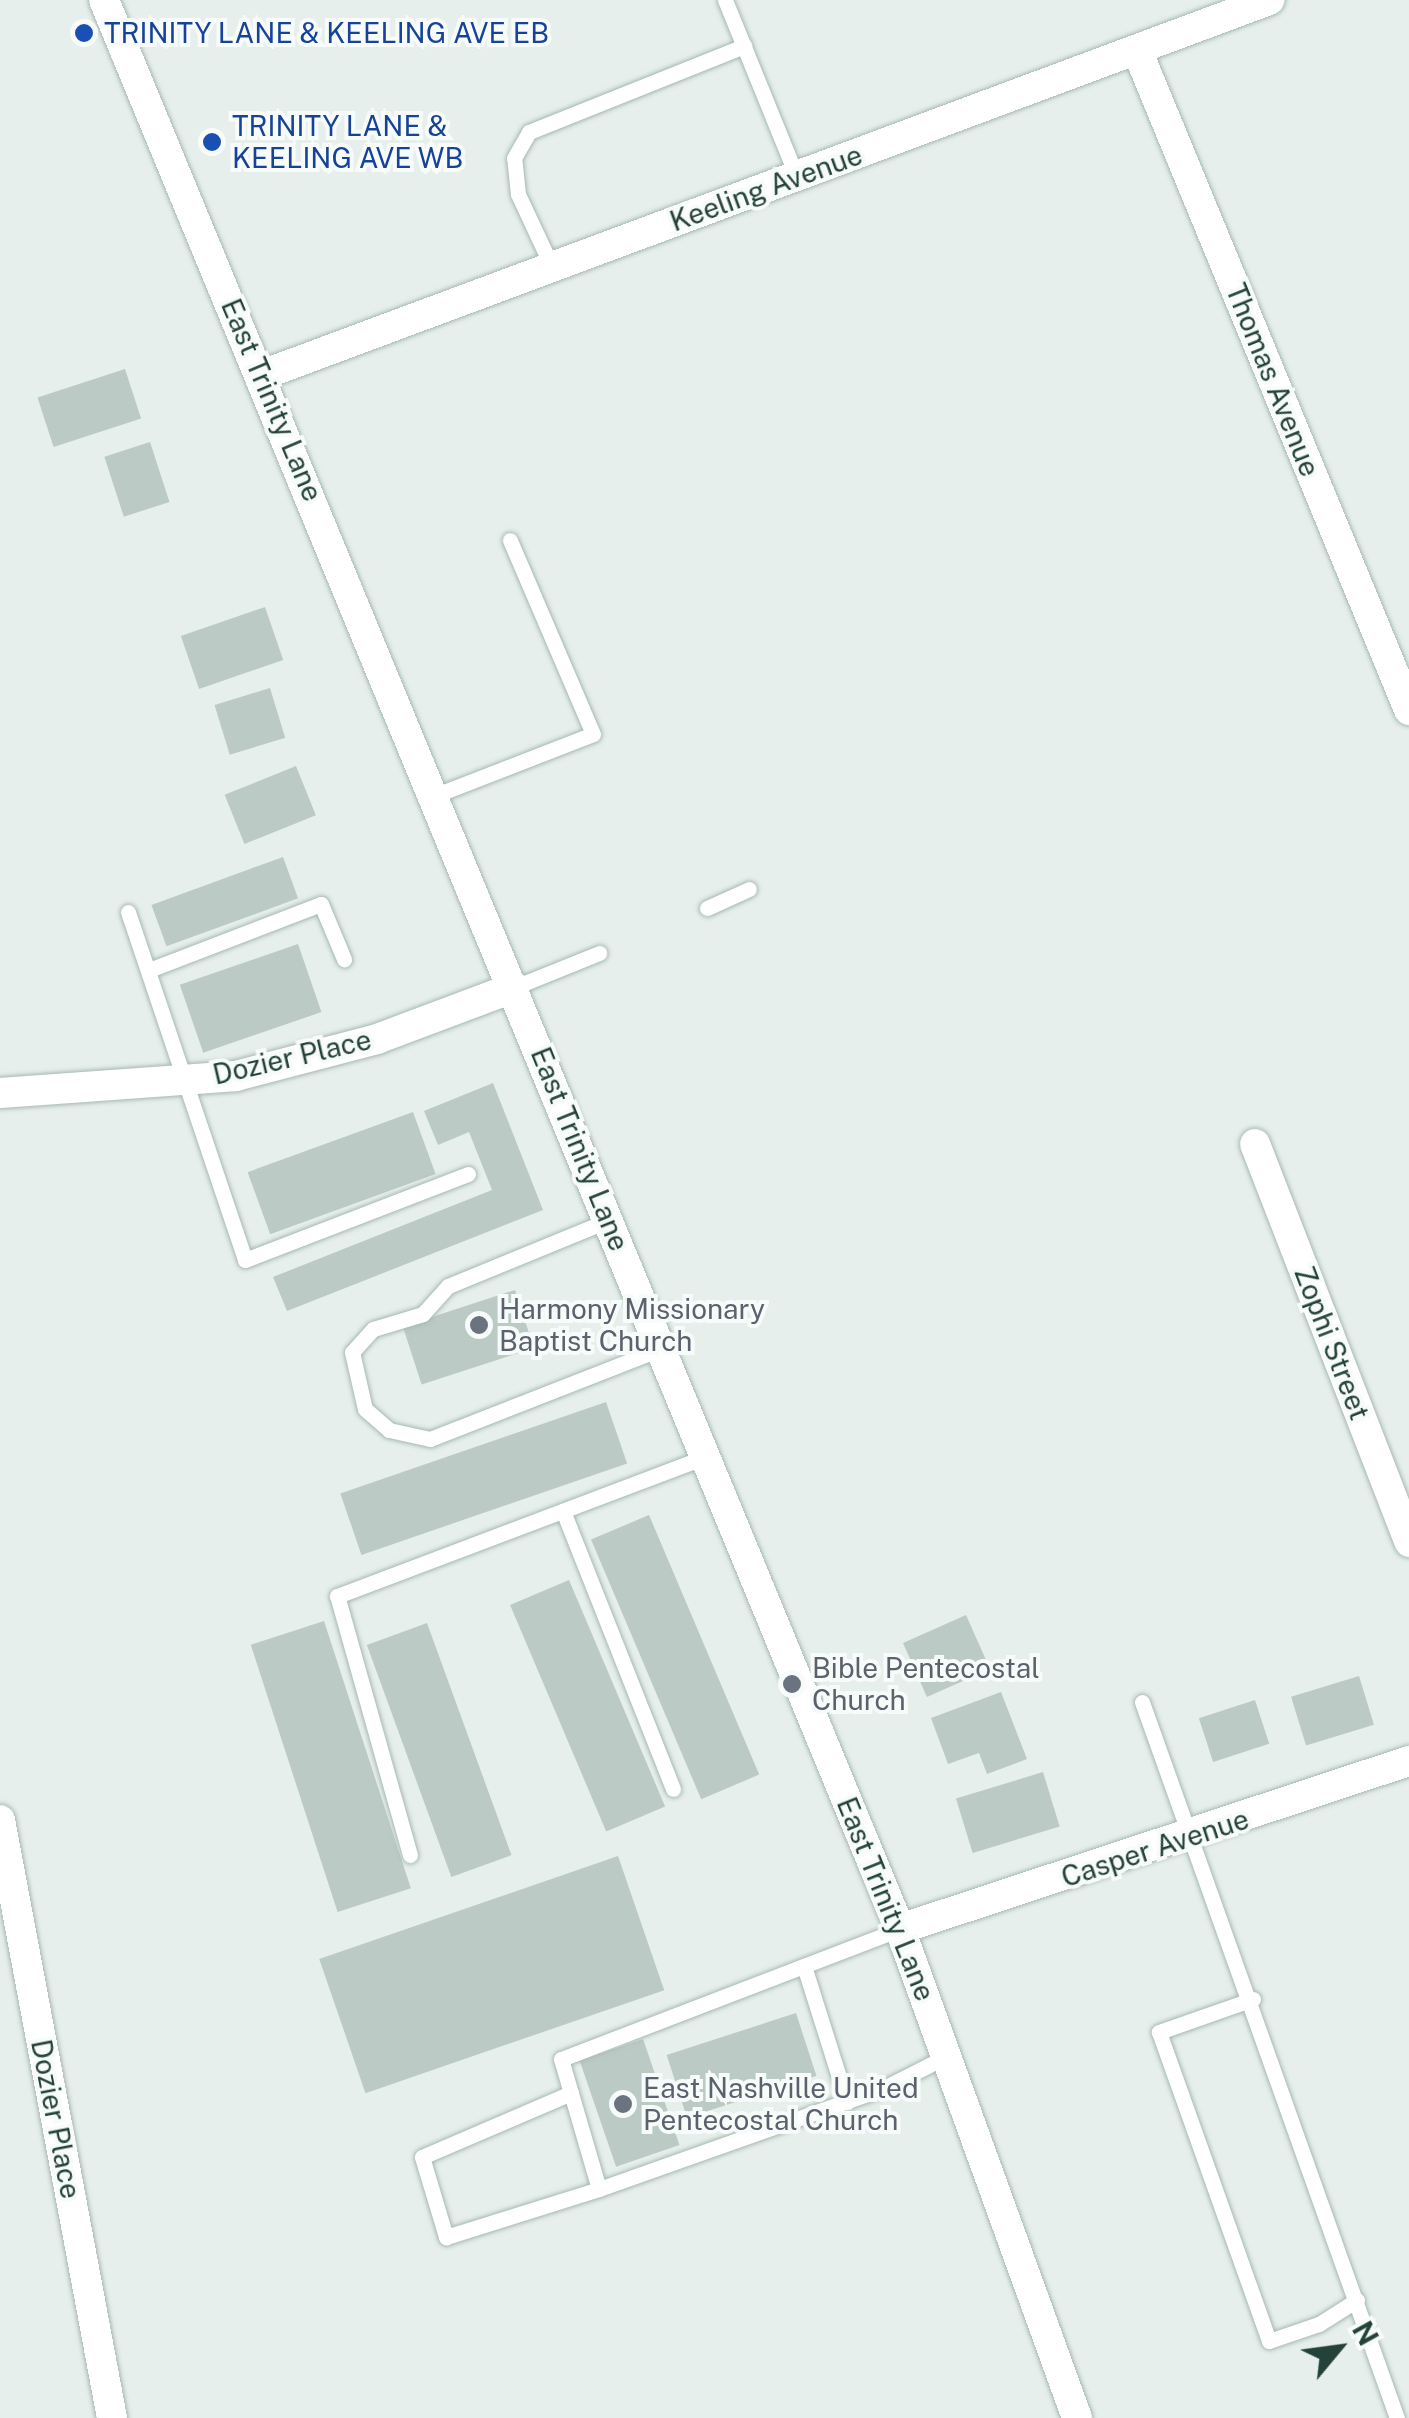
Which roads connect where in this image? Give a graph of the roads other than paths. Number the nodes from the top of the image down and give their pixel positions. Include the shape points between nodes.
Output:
1 (104, 0) edge
2 (725, 0) edge
3 (1269, 0) edge
4 (744, 46) junction
5 (1137, 50) junction
6 (797, 176) junction
7 (552, 267) junction
8 (262, 375) junction
9 (510, 540) dead end
10 (1409, 710) edge
11 (436, 794) junction
12 (749, 889) dead end
13 (707, 908) dead end
14 (128, 912) dead end
15 (599, 953) dead end
16 (344, 959) dead end
17 (149, 970) junction
18 (514, 987) junction
19 (189, 1079) junction
20 (0, 1093) edge
21 (1256, 1144) dead end
22 (468, 1174) dead end
23 (609, 1220) junction
24 (662, 1348) junction
25 (707, 1456) junction
26 (562, 1511) junction
27 (1409, 1542) edge
28 (1142, 1702) dead end
29 (1409, 1760) edge
30 (674, 1788) dead end
31 (0, 1820) edge
32 (1190, 1838) junction
33 (410, 1856) dead end
34 (900, 1930) junction
35 (804, 1966) junction
36 (1253, 1999) junction
37 (946, 2056) junction
38 (571, 2093) junction
39 (847, 2102) junction
40 (599, 2189) junction
41 (1357, 2300) junction
42 (112, 2418) edge
43 (1077, 2418) edge
44 (1397, 2418) edge

1 - 8 street, East Trinity Lane
2 - 4 lane
3 - 5 street, Keeling Avenue
4 - 6 lane
4 - 7 lane via 528,132 514,158 518,194
5 - 6 street, Keeling Avenue
5 - 10 street, Thomas Avenue
6 - 7 street, Keeling Avenue
7 - 8 street, Keeling Avenue
8 - 11 street, East Trinity Lane
9 - 11 lane via 593,734
11 - 18 street, East Trinity Lane
12 - 13 lane
14 - 17 lane
15 - 18 lane
16 - 17 lane via 322,904
17 - 19 lane
18 - 19 street, Dozier Place via 377,1039 236,1076
18 - 23 street, East Trinity Lane
19 - 20 street, Dozier Place
19 - 22 lane via 245,1260
21 - 27 street, Zophi Street
23 - 24 street, East Trinity Lane
23 - 24 lane via 448,1286 423,1314 373,1330 352,1352 364,1409 390,1430 430,1439
24 - 25 street, East Trinity Lane
25 - 26 lane
25 - 34 street, East Trinity Lane
26 - 30 lane
26 - 33 lane via 336,1596
28 - 32 lane
29 - 32 street, Casper Avenue
31 - 42 street, Dozier Place
32 - 34 street, Casper Avenue
32 - 36 lane
34 - 35 lane
34 - 37 street, East Trinity Lane
35 - 38 lane via 561,2059
35 - 39 lane
36 - 41 lane
36 - 41 lane via 1158,2032 1270,2341 1319,2324
37 - 39 lane
37 - 43 street, East Trinity Lane
38 - 40 lane
38 - 40 lane via 422,2157 446,2237
39 - 40 lane
41 - 44 lane

